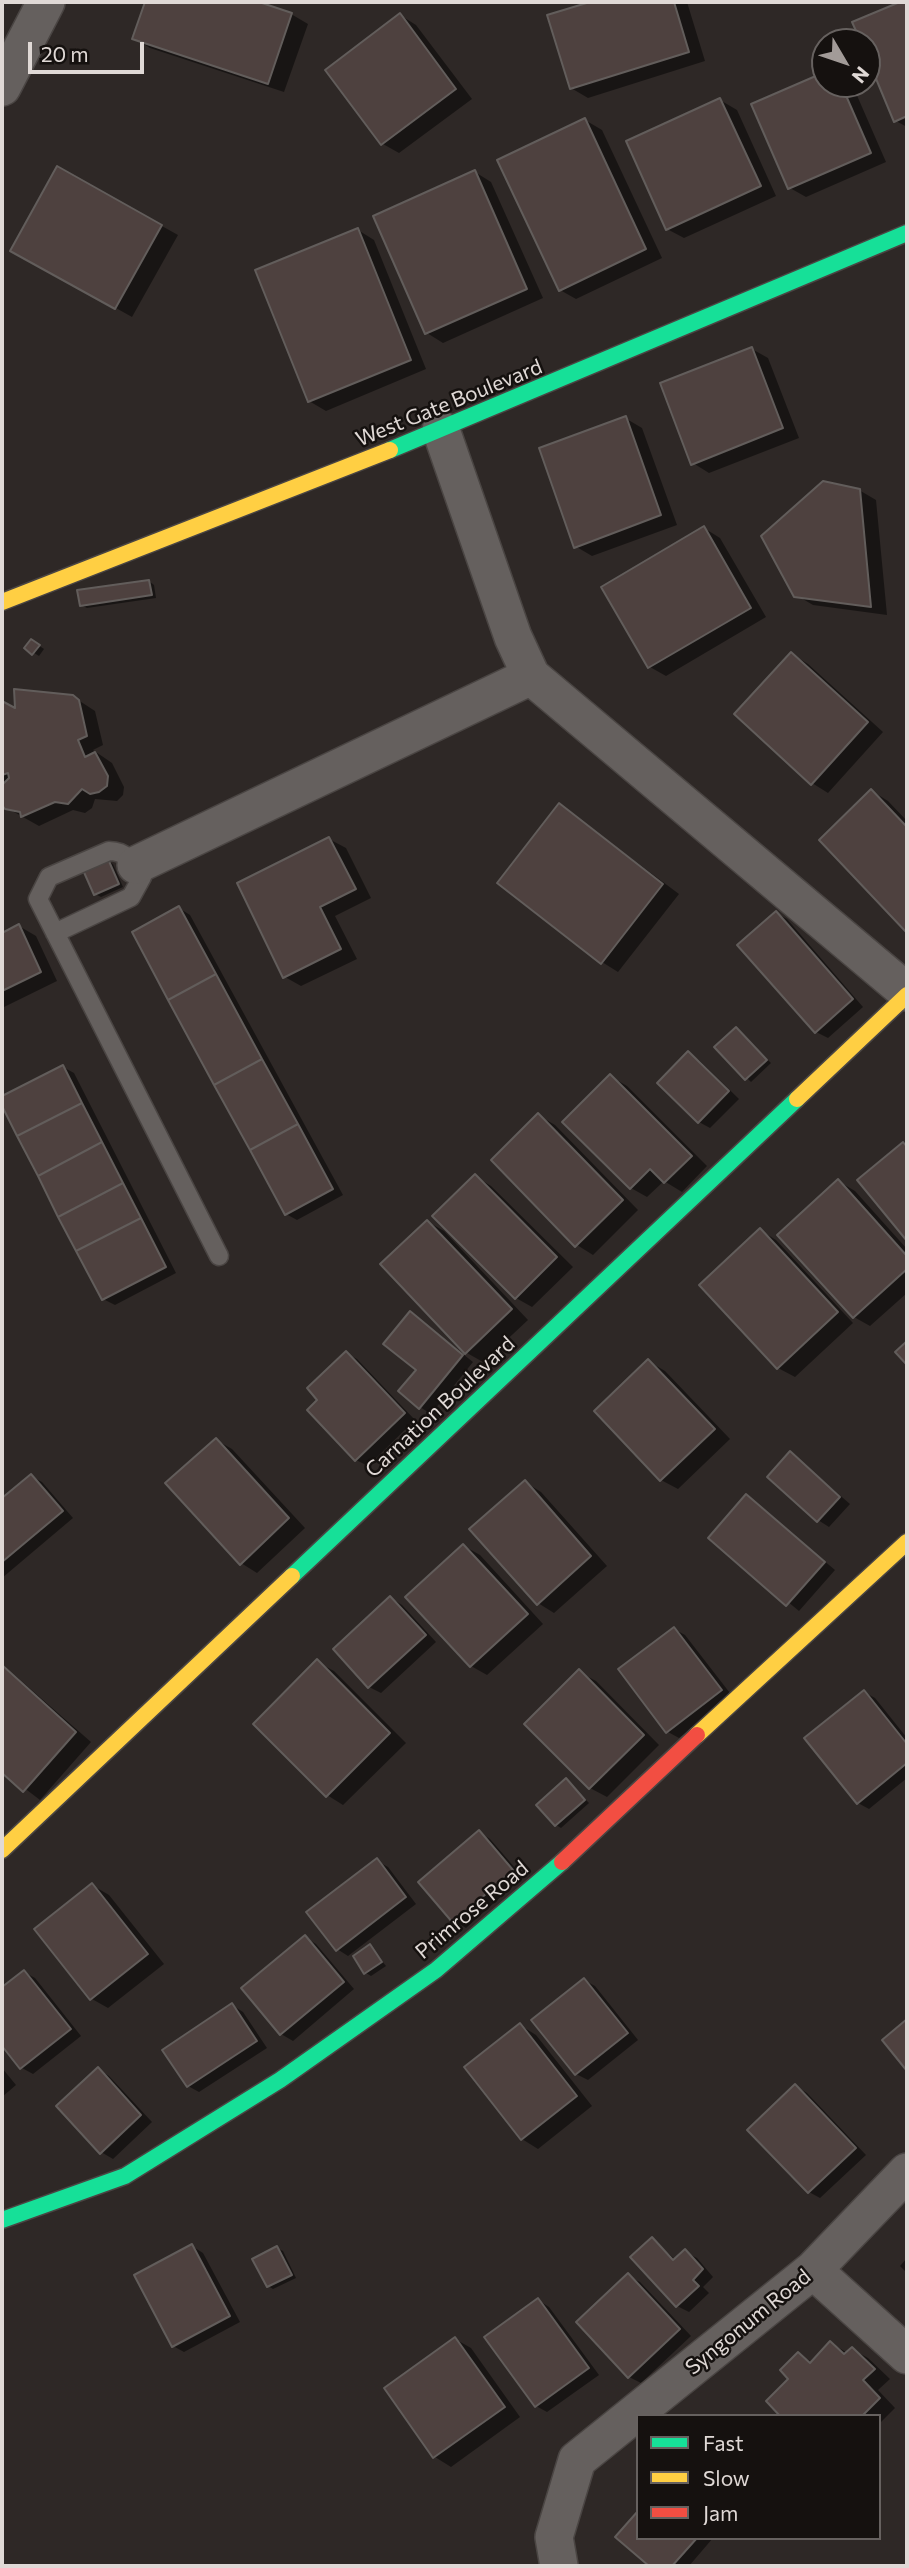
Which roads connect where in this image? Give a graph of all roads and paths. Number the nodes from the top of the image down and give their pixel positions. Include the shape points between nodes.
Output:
1 (46, 2) edge
2 (2, 87) edge
3 (907, 233) edge
4 (441, 430) junction
5 (2, 602) edge
6 (531, 676) junction
7 (136, 865) junction
8 (55, 933) junction
9 (907, 994) edge
10 (219, 1256) dead end
11 (907, 1542) edge
12 (2, 1850) edge
13 (907, 2172) edge
14 (2, 2220) edge
15 (813, 2270) junction
16 (907, 2355) edge
17 (559, 2566) edge

1 - 2 street
3 - 4 street, West Gate Boulevard
4 - 5 street, West Gate Boulevard
4 - 6 street via 513,637
6 - 7 street
6 - 9 street
7 - 8 lane via 142,877 131,897
7 - 8 lane via 110,850 49,877 38,900
8 - 10 lane
9 - 12 street, Carnation Boulevard
11 - 14 street, Primrose Road via 572,1853 436,1970 280,2080 125,2176
13 - 15 street, Syngonum Road
15 - 16 street
15 - 17 street, Syngonum Road via 578,2460 554,2538

